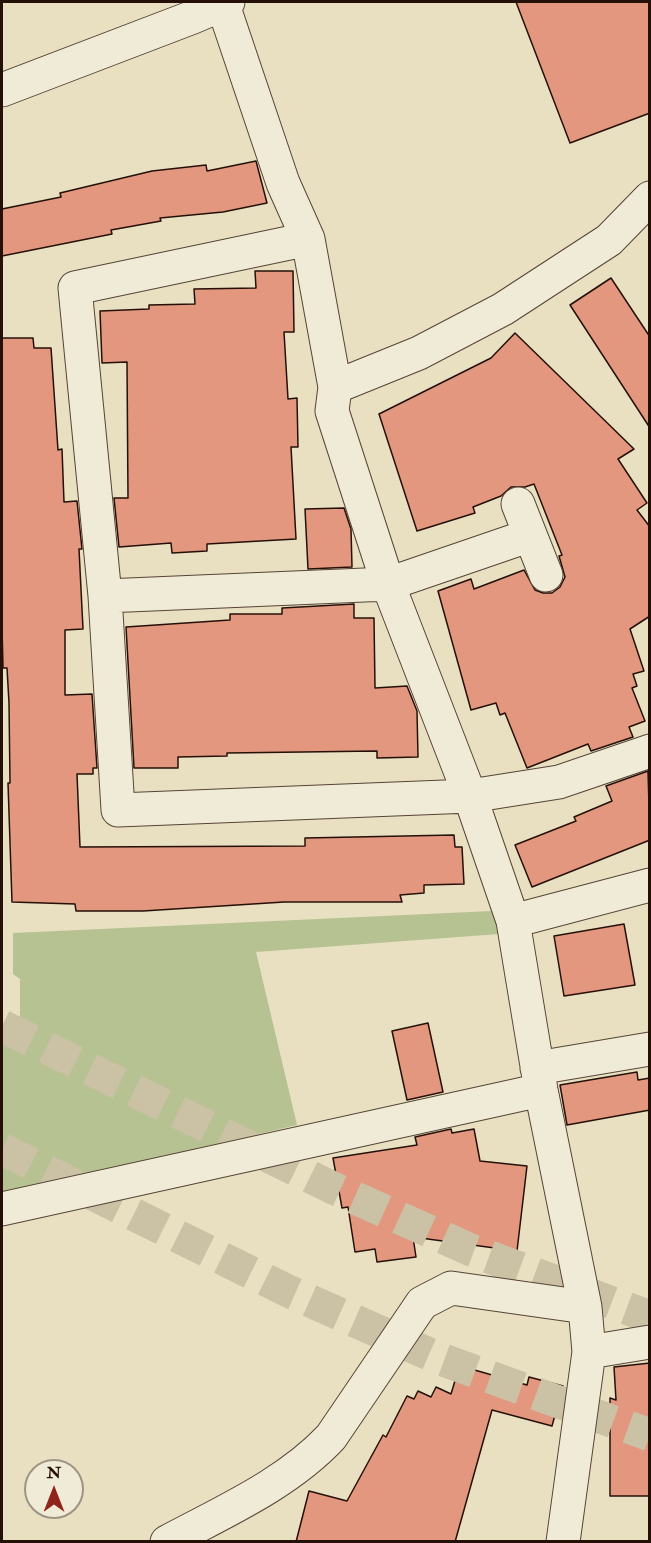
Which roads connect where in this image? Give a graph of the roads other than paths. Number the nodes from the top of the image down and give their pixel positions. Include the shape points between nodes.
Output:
1 (224, 2) edge
2 (2, 90) edge
3 (650, 198) edge
4 (308, 239) junction
5 (335, 387) junction
6 (518, 504) dead end
7 (528, 536) junction
8 (546, 575) dead end
9 (388, 584) junction
10 (105, 596) junction
11 (650, 751) edge
12 (470, 796) junction
13 (650, 885) edge
14 (513, 921) junction
15 (650, 1049) edge
16 (539, 1079) junction
17 (2, 1209) edge
18 (585, 1307) junction
19 (650, 1342) edge
20 (589, 1352) junction
21 (167, 1542) edge
22 (563, 1542) edge

1 - 2 street
1 - 4 street via 283,183
3 - 5 street via 609,240 503,309 419,353
4 - 5 street
4 - 10 street via 75,288
5 - 9 street via 332,411
6 - 7 street
7 - 8 street
7 - 9 street
9 - 10 street
9 - 12 street
10 - 12 street via 118,810
11 - 12 street via 558,782
12 - 14 street
13 - 14 street
14 - 16 street
15 - 16 street
16 - 17 street
16 - 18 street
18 - 20 street
18 - 21 street via 451,1288 422,1303 331,1437 314,1455 244,1500
19 - 20 street
20 - 22 street

